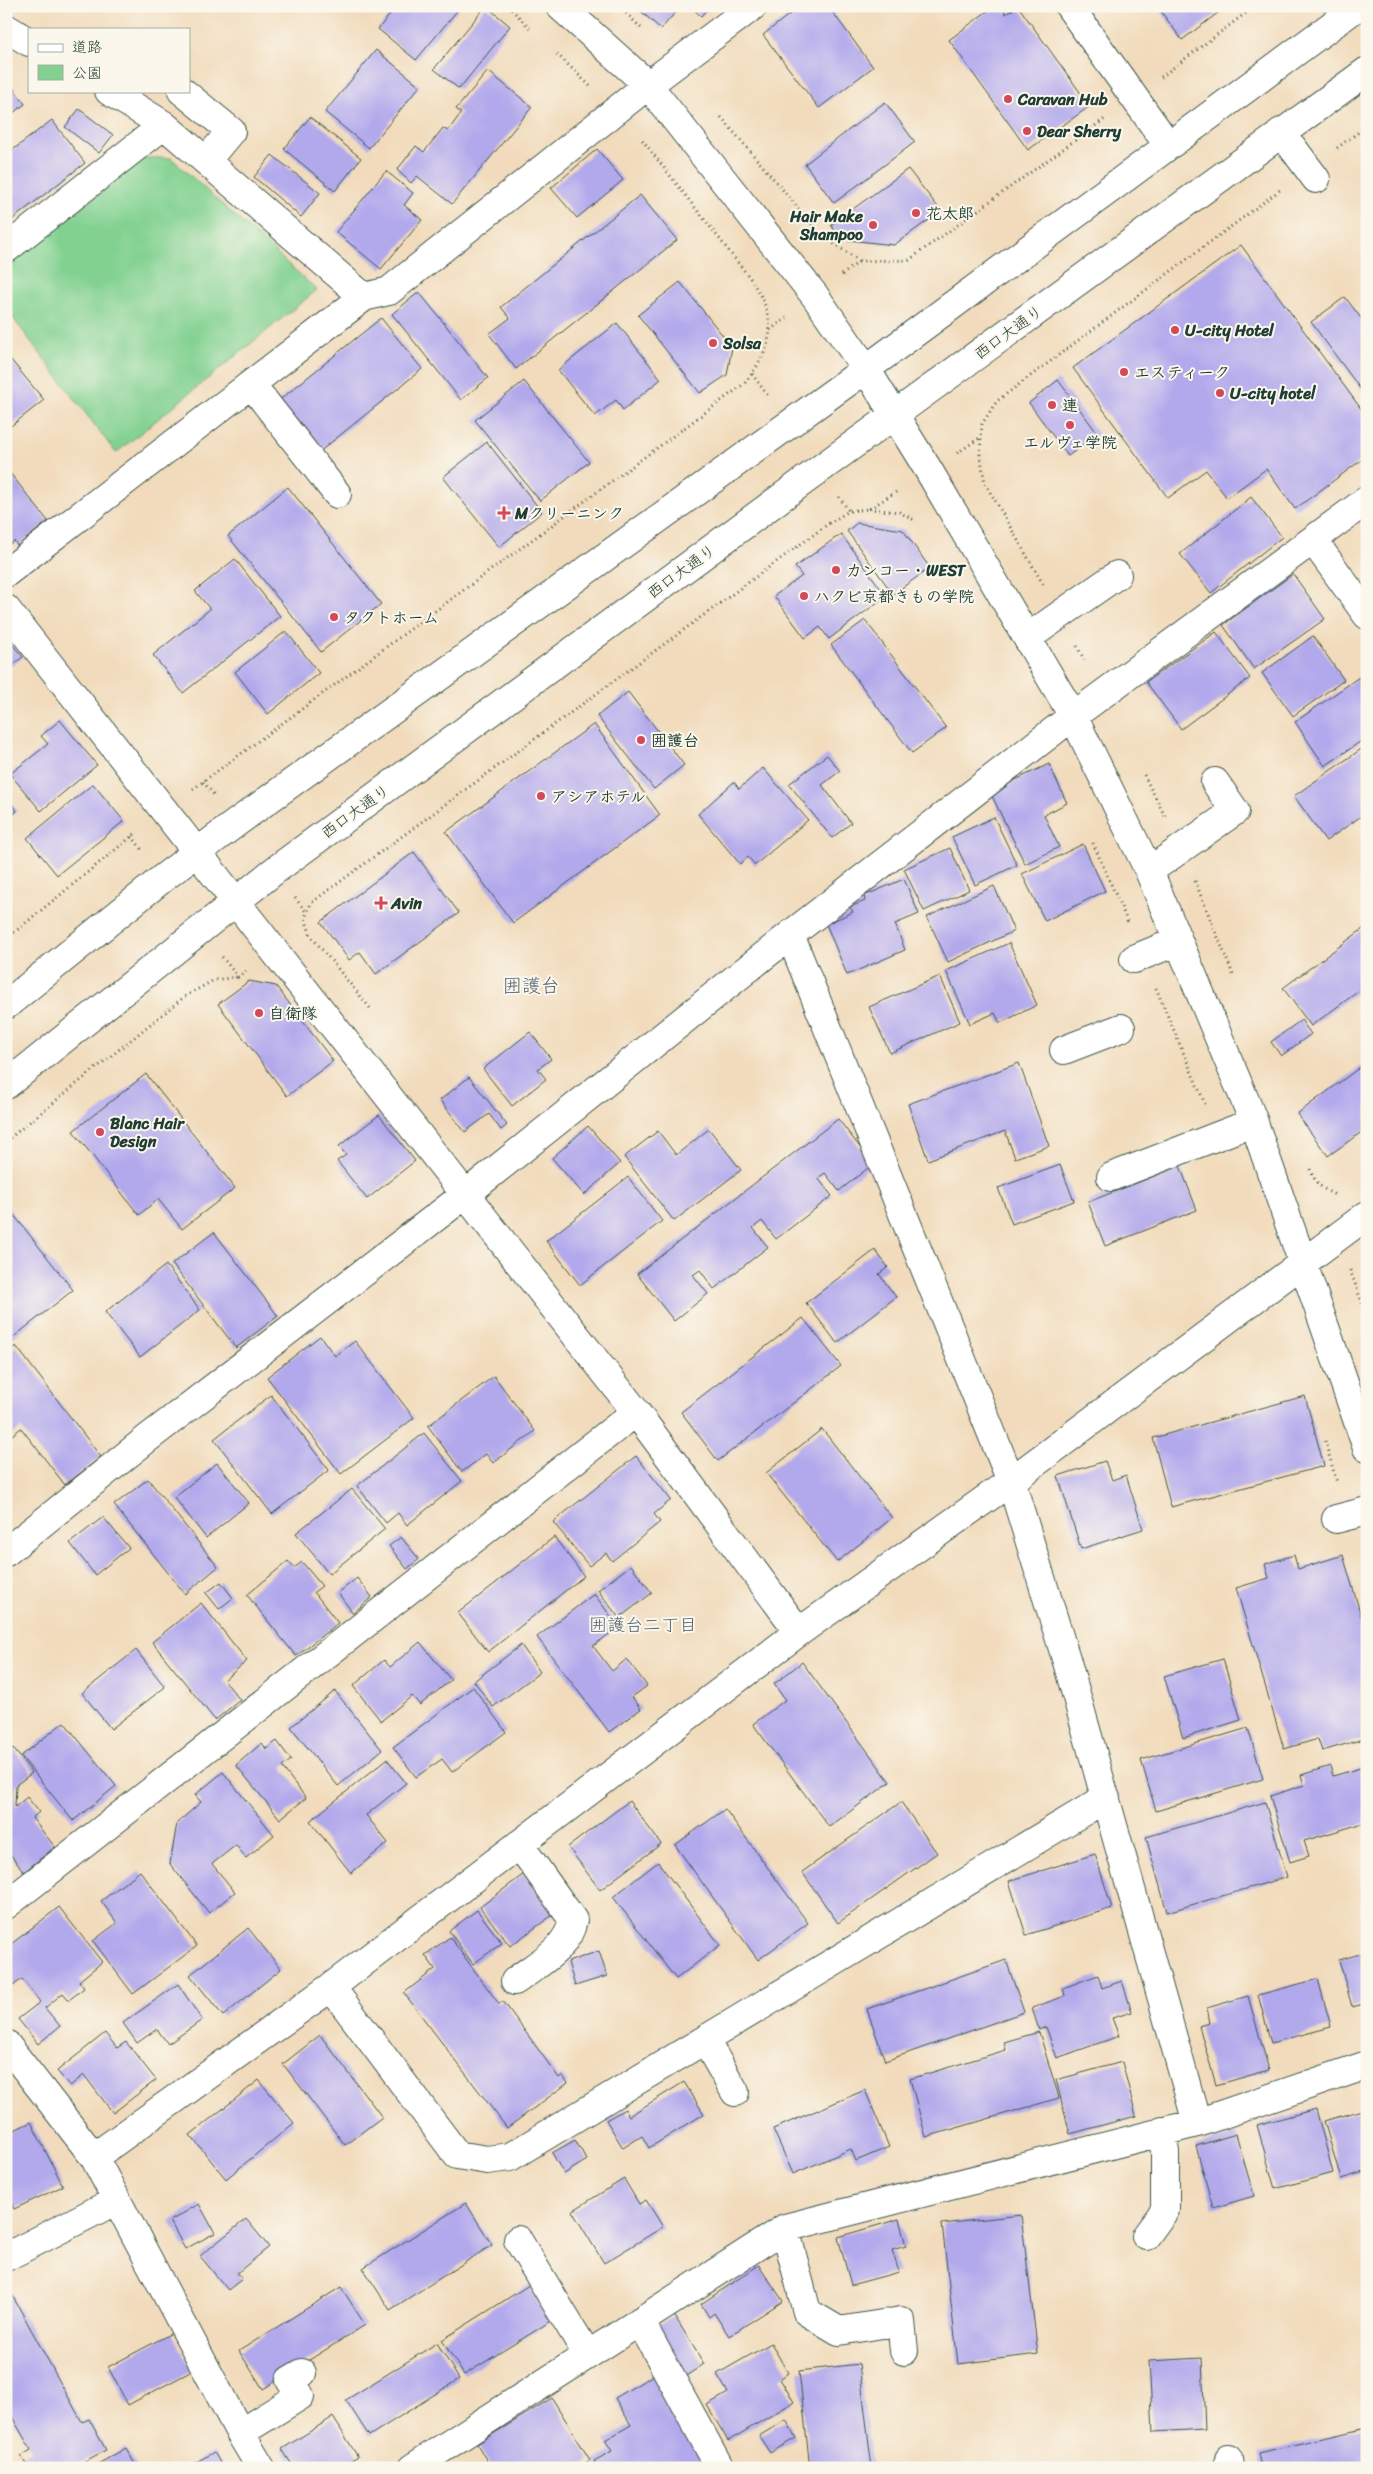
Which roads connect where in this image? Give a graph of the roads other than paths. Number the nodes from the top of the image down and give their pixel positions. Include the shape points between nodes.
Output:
1 (560, 6) edge
2 (753, 6) edge
3 (1069, 6) edge
4 (1358, 6) edge
5 (1335, 16) edge
6 (6, 28) edge
7 (28, 41) edge
8 (1364, 76) edge
9 (648, 85) junction
10 (113, 92) edge
11 (183, 92) edge
12 (144, 100) edge
13 (164, 125) junction
14 (1281, 132) junction
15 (1168, 145) junction
16 (206, 161) junction
17 (1316, 179) dead end
18 (6, 249) edge
19 (364, 296) junction
20 (866, 369) junction
21 (251, 384) junction
22 (895, 415) junction
23 (337, 494) dead end
24 (1367, 500) edge
25 (1313, 540) junction
26 (6, 573) edge
27 (1117, 575) dead end
28 (6, 609) edge
29 (1367, 615) edge
30 (1027, 638) junction
31 (1073, 716) junction
32 (1215, 782) dead end
33 (197, 854) junction
34 (1149, 871) junction
35 (235, 902) junction
36 (790, 934) junction
37 (1178, 941) junction
38 (1138, 957) road end
39 (6, 1005) edge
40 (1121, 1028) dead end
41 (1064, 1050) dead end
42 (6, 1085) edge
43 (1254, 1122) junction
44 (1111, 1176) dead end
45 (466, 1194) junction
46 (1367, 1215) edge
47 (1304, 1261) junction
48 (1360, 1406) edge
49 (636, 1412) junction
50 (1367, 1448) edge
51 (1011, 1481) junction
52 (6, 1552) edge
53 (798, 1632) junction
54 (1106, 1798) junction
55 (519, 1844) junction
56 (6, 1905) edge
57 (515, 1981) dead end
58 (331, 1987) junction
59 (705, 2040) junction
60 (6, 2044) edge
61 (1367, 2065) edge
62 (735, 2092) dead end
63 (1196, 2123) junction
64 (1162, 2132) junction
65 (94, 2157) junction
66 (117, 2200) junction
67 (785, 2228) junction
68 (1146, 2236) dead end
69 (518, 2240) dead end
70 (6, 2257) edge
71 (640, 2321) junction
72 (904, 2351) dead end
73 (586, 2354) junction
74 (302, 2373) dead end
75 (240, 2433) junction
76 (261, 2468) edge
77 (412, 2468) edge
78 (720, 2468) edge

1 - 9 street
2 - 9 street
3 - 15 street
4 - 5 street
5 - 15 street
6 - 7 street
8 - 14 street, 西口大通り
9 - 19 street via 390,291
9 - 20 street via 815,296
10 - 12 street
11 - 16 street via 231,131
12 - 13 street
13 - 16 street
13 - 18 street
14 - 17 street
14 - 22 street, 西口大通り
15 - 20 street
16 - 19 street
19 - 21 street
20 - 22 street
20 - 33 street
21 - 23 street
21 - 26 street
22 - 30 street
22 - 35 street, 西口大通り
24 - 25 street
25 - 29 street
25 - 31 street
27 - 30 street
28 - 33 street
30 - 31 street
31 - 34 street
31 - 36 street
32 - 34 street via 1235,811
33 - 35 street
33 - 39 street
34 - 37 street
35 - 42 street, 西口大通り
35 - 45 street
36 - 45 street
36 - 51 street
37 - 38 street
37 - 43 street
40 - 41 street
43 - 44 street
43 - 47 street
45 - 49 street
45 - 52 street via 148,1438
46 - 47 street
47 - 48 street
47 - 51 street
48 - 50 street
49 - 53 street
49 - 56 street
51 - 53 street
51 - 54 street
53 - 55 street
54 - 59 street
54 - 63 street
55 - 57 street via 573,1920 571,1932 561,1947
55 - 58 street
58 - 59 street via 457,2155 487,2160 510,2157
58 - 65 street
59 - 62 street
60 - 65 street
61 - 63 street
63 - 64 street
64 - 67 street
64 - 68 street via 1165,2210
65 - 66 street
66 - 70 street
66 - 75 street
67 - 71 street
67 - 72 street via 807,2312 839,2331 901,2320
69 - 73 street
71 - 73 street
71 - 78 street
73 - 77 street
74 - 75 street via 290,2380 300,2396
75 - 76 street

